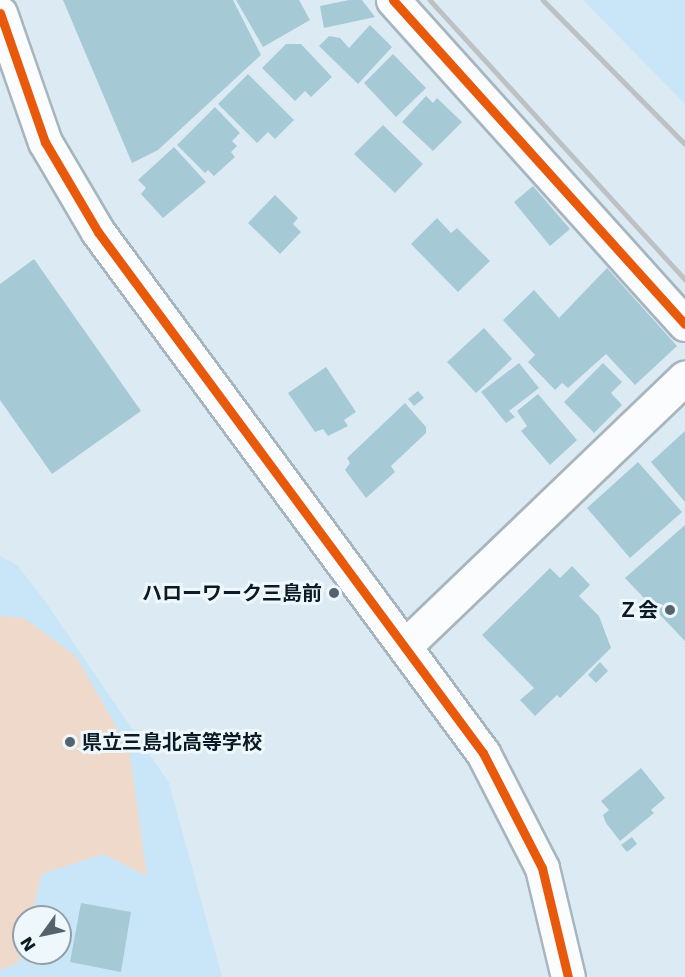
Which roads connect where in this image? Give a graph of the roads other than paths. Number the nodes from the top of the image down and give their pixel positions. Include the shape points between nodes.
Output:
1 (393, 0) edge
2 (0, 13) edge
3 (685, 324) edge
4 (685, 377) edge
5 (407, 644) junction
6 (568, 977) edge

1 - 3 street
2 - 5 street via 45,142 98,232
4 - 5 street
5 - 6 street via 483,753 542,868

